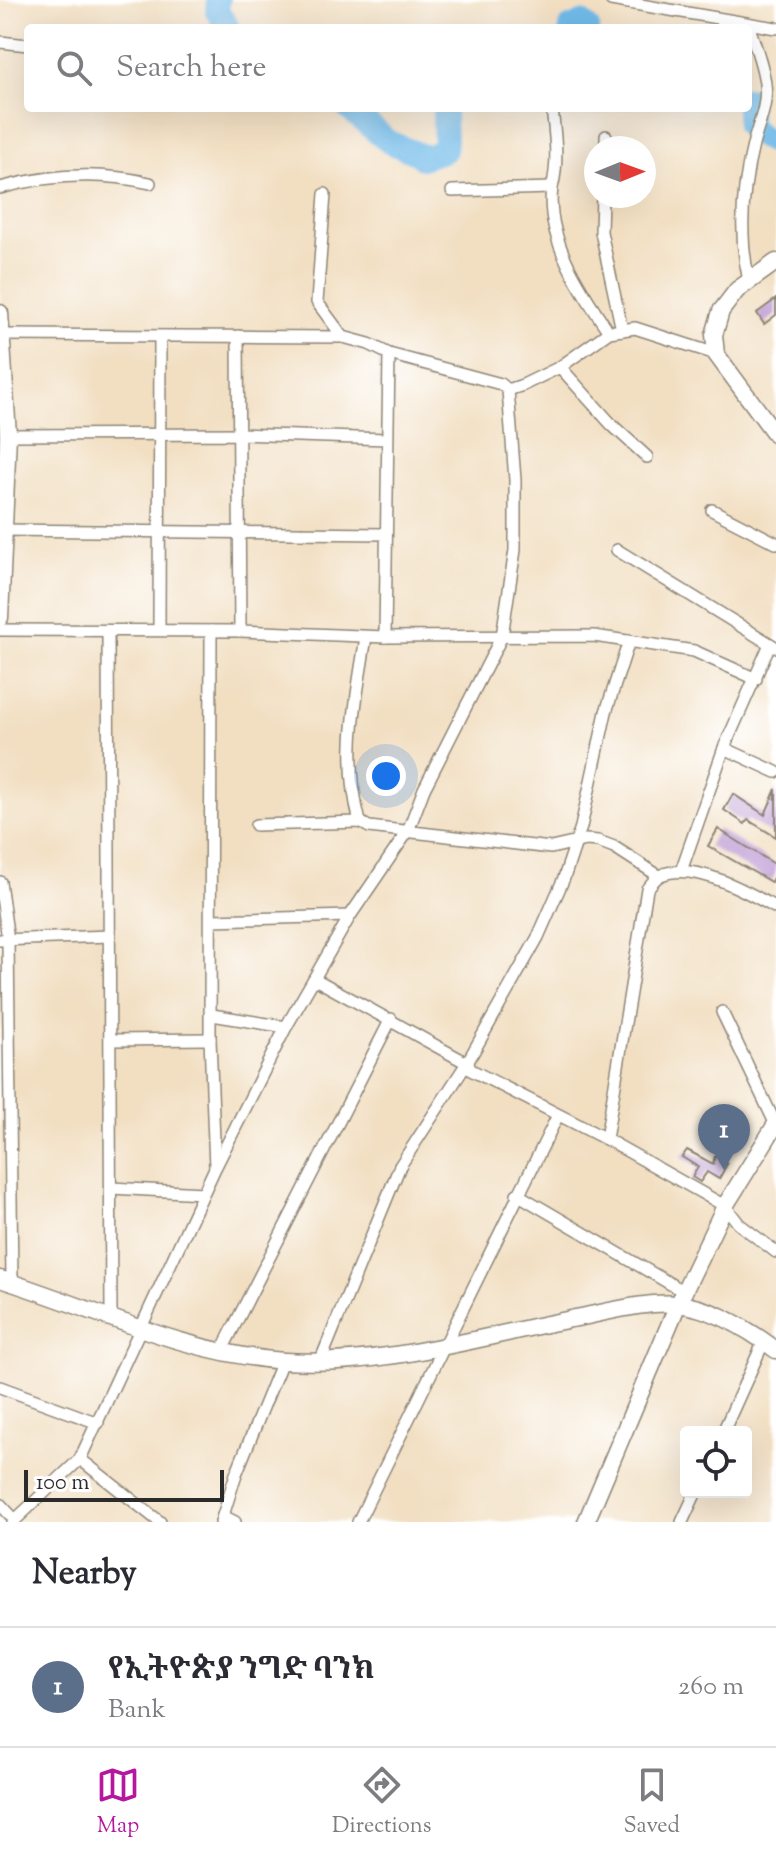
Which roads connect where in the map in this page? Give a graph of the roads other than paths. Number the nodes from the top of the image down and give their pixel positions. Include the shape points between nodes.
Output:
1 (611, 0) edge
2 (651, 3) edge
3 (748, 24) edge
4 (752, 25) edge
5 (776, 28) edge
6 (752, 38) edge
7 (0, 42) edge
8 (24, 45) edge
9 (552, 112) edge
10 (150, 183) dead end
11 (0, 188) edge
12 (552, 188) junction
13 (452, 191) dead end
14 (325, 194) dead end
15 (602, 208) edge
16 (776, 262) edge
17 (749, 281) junction
18 (0, 313) edge
19 (622, 330) junction
20 (609, 332) junction
21 (3, 335) junction
22 (238, 336) junction
23 (160, 337) junction
24 (343, 337) junction
25 (389, 354) junction
26 (716, 354) junction
27 (560, 367) junction
28 (2, 374) edge
29 (508, 390) junction
30 (161, 434) junction
31 (240, 434) junction
32 (8, 435) junction
33 (776, 435) edge
34 (387, 439) junction
35 (647, 457) dead end
36 (712, 510) dead end
37 (3, 531) edge
38 (158, 531) junction
39 (238, 531) junction
40 (385, 534) junction
41 (776, 543) edge
42 (617, 550) dead end
43 (0, 618) edge
44 (0, 630) edge
45 (159, 630) junction
46 (108, 631) junction
47 (211, 631) junction
48 (240, 631) junction
49 (502, 636) junction
50 (366, 637) junction
51 (385, 637) junction
52 (629, 641) junction
53 (773, 646) edge
54 (756, 679) junction
55 (724, 748) junction
56 (776, 772) edge
57 (360, 822) junction
58 (256, 825) dead end
59 (408, 831) junction
60 (574, 843) junction
61 (681, 871) junction
62 (659, 876) junction
63 (0, 882) edge
64 (776, 908) edge
65 (350, 916) junction
66 (211, 920) junction
67 (110, 936) junction
68 (4, 940) edge
69 (315, 979) junction
70 (722, 1012) dead end
71 (212, 1015) junction
72 (391, 1019) junction
73 (286, 1027) junction
74 (210, 1039) junction
75 (111, 1040) junction
76 (467, 1063) junction
77 (558, 1115) junction
78 (776, 1125) edge
79 (606, 1139) junction
80 (215, 1168) junction
81 (111, 1188) junction
82 (203, 1193) junction
83 (517, 1194) junction
84 (725, 1206) junction
85 (776, 1252) edge
86 (6, 1280) edge
87 (682, 1298) junction
88 (111, 1317) junction
89 (140, 1328) junction
90 (770, 1346) edge
91 (442, 1347) junction
92 (221, 1352) junction
93 (282, 1361) junction
94 (320, 1362) junction
95 (0, 1387) edge
96 (98, 1423) junction
97 (726, 1426) edge
98 (80, 1459) junction
99 (693, 1498) edge
100 (0, 1504) edge
101 (222, 1519) edge
102 (14, 1521) edge
103 (160, 1522) edge
104 (235, 1522) edge
105 (358, 1522) edge
106 (586, 1522) edge
107 (682, 1522) edge

1 - 2 street
2 - 3 street
4 - 5 street
6 - 17 street via 765,84 743,196
7 - 8 street
9 - 12 street
10 - 11 street via 82,175
12 - 13 street
12 - 20 street via 553,221 575,281
14 - 24 street via 317,302
15 - 19 street via 601,232
16 - 17 main road
17 - 26 main road via 721,311 714,335
18 - 21 main road
19 - 20 street
19 - 26 street via 635,328
20 - 27 street
21 - 23 street
21 - 28 main road
22 - 23 street
22 - 24 street
22 - 31 street
23 - 30 street
24 - 25 street
25 - 29 street
25 - 34 street
26 - 33 main road
27 - 29 street
27 - 35 street
28 - 32 main road
29 - 49 street via 515,550
30 - 31 street
30 - 32 street
30 - 38 street
31 - 34 street
31 - 39 street
32 - 37 main road
34 - 40 street
36 - 41 street
37 - 38 street
37 - 43 main road
38 - 39 street
38 - 45 street
39 - 40 street
39 - 48 street
40 - 51 street
42 - 53 street
44 - 46 street
45 - 46 street
45 - 47 street
46 - 67 street
47 - 48 street
47 - 66 street
48 - 50 street
49 - 51 street
49 - 52 street
49 - 59 street
50 - 51 street
50 - 57 street via 350,734
52 - 54 street via 694,651
52 - 60 street
53 - 54 street
54 - 55 street
55 - 56 street
55 - 61 street
57 - 58 street
57 - 59 street
59 - 60 street via 551,848
59 - 65 street
60 - 62 street via 586,840 614,847
60 - 76 street via 538,937
61 - 62 street
61 - 64 street via 738,887
62 - 79 street via 647,889
63 - 68 street
65 - 66 street
65 - 69 street
66 - 71 street
67 - 68 street
67 - 75 street
68 - 86 street
69 - 72 street
69 - 73 street
70 - 78 street
71 - 73 street
71 - 74 street
72 - 76 street
72 - 92 street
73 - 80 street
74 - 75 street
74 - 80 street
75 - 81 street
76 - 77 street via 471,1070
76 - 94 street via 400,1166
77 - 79 street
77 - 83 street
78 - 84 main road
79 - 84 street
80 - 82 street
81 - 82 street
81 - 88 street
82 - 89 street
83 - 87 street
83 - 91 street
84 - 85 street
84 - 87 main road
86 - 88 main road
87 - 90 main road
87 - 91 main road
87 - 106 main road
88 - 89 main road
89 - 92 main road
89 - 96 street
90 - 97 street
91 - 94 main road
91 - 105 street
92 - 93 main road
93 - 94 main road
93 - 101 street
95 - 96 street
96 - 98 street
98 - 102 street
98 - 103 street
99 - 107 street
100 - 102 street
101 - 104 street

